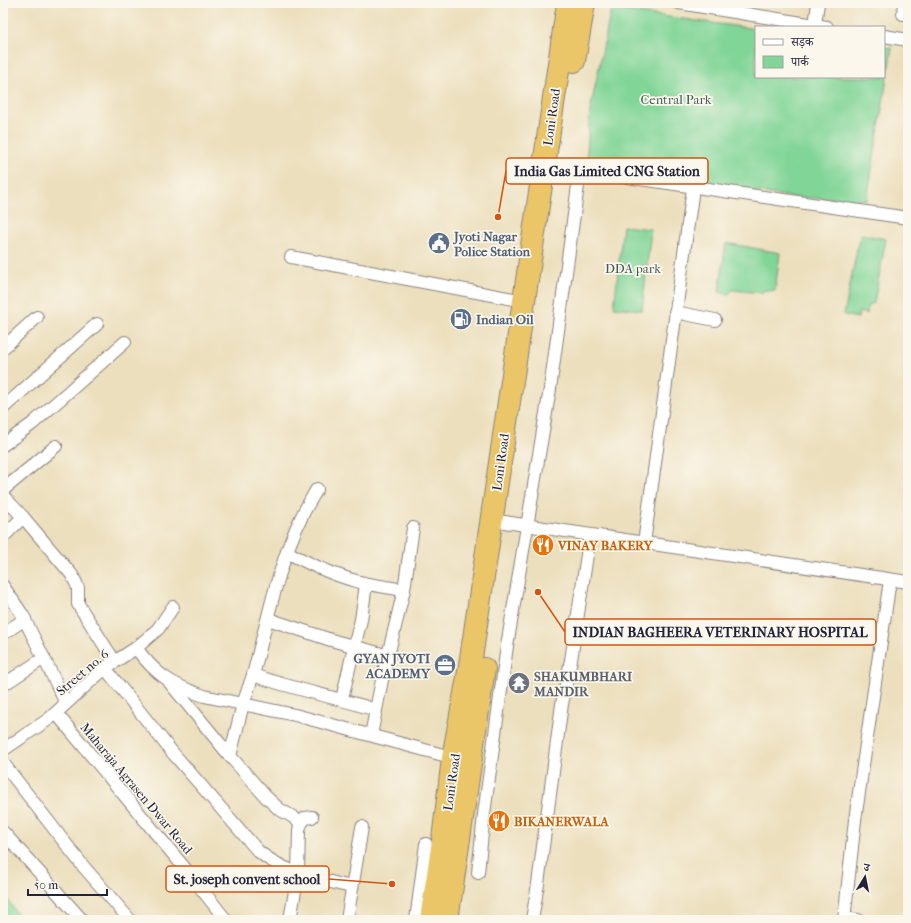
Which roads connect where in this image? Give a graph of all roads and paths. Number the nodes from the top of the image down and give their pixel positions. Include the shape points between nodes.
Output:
1 (568, 3) edge
2 (584, 3) edge
3 (679, 3) edge
4 (818, 3) edge
5 (821, 26) edge
6 (885, 36) edge
7 (908, 40) edge
8 (550, 167) junction
9 (580, 171) junction
10 (692, 188) junction
11 (908, 218) edge
12 (291, 257) dead end
13 (524, 301) junction
14 (676, 312) junction
15 (37, 317) dead end
16 (715, 320) dead end
17 (97, 324) dead end
18 (125, 342) dead end
19 (3, 348) edge
20 (3, 408) edge
21 (3, 445) edge
22 (56, 446) dead end
23 (317, 489) dead end
24 (3, 490) edge
25 (3, 496) edge
26 (23, 517) junction
27 (499, 521) junction
28 (527, 525) junction
29 (413, 528) dead end
30 (590, 535) junction
31 (3, 537) edge
32 (644, 543) junction
33 (287, 552) junction
34 (890, 580) junction
35 (908, 582) edge
36 (366, 584) junction
37 (3, 586) edge
38 (404, 590) junction
39 (173, 607) dead end
40 (25, 619) junction
41 (268, 619) junction
42 (3, 634) edge
43 (354, 647) junction
44 (136, 648) junction
45 (389, 656) junction
46 (44, 658) junction
47 (110, 665) junction
48 (253, 675) junction
49 (168, 681) junction
50 (3, 685) edge
51 (342, 700) junction
52 (66, 703) junction
53 (243, 704) junction
54 (376, 710) junction
55 (56, 713) junction
56 (371, 735) junction
57 (3, 750) edge
58 (230, 756) junction
59 (462, 759) junction
60 (3, 764) edge
61 (312, 817) dead end
62 (301, 824) junction
63 (362, 827) dead end
64 (3, 832) edge
65 (426, 844) dead end
66 (478, 873) dead end
67 (298, 874) junction
68 (351, 887) junction
69 (844, 919) edge
70 (82, 920) edge
71 (130, 920) edge
72 (226, 920) edge
73 (290, 920) edge
74 (347, 920) edge
75 (416, 920) edge
76 (431, 920) edge
77 (447, 920) edge
78 (532, 920) edge
79 (858, 920) edge

1 - 8 highway, Loni Road
2 - 8 highway, Loni Road
3 - 5 street
4 - 5 street
6 - 7 street
8 - 9 street
8 - 13 highway, Loni Road
8 - 27 highway, Loni Road
9 - 10 street
9 - 28 street via 551,382
10 - 11 street
10 - 14 street
12 - 13 street
13 - 27 highway, Loni Road
14 - 16 street
14 - 32 street
15 - 19 street
17 - 20 street
18 - 21 street via 32,424
22 - 24 street
23 - 33 street via 301,517
25 - 26 street
26 - 31 street
26 - 47 street via 72,575 78,588 78,604
27 - 28 street
27 - 59 highway, Loni Road
28 - 30 street
28 - 66 street via 507,646
29 - 38 street
30 - 32 street
30 - 78 street via 562,704
32 - 34 street
33 - 36 street via 311,565
33 - 41 street
34 - 35 street
34 - 69 street via 855,820
36 - 38 street
36 - 43 street
37 - 40 street
38 - 45 street
39 - 44 street, Street no. 6 via 158,628
40 - 42 street
40 - 46 street
41 - 43 street
41 - 48 street
43 - 45 street
43 - 51 street
44 - 47 street, Street no. 6
44 - 49 street via 150,666
45 - 54 street
46 - 50 street
46 - 52 street
47 - 52 street, Street no. 6
47 - 67 street via 172,752 258,852
48 - 51 street
48 - 53 street
49 - 53 street via 204,696
49 - 58 street
51 - 54 street
52 - 55 street, Street no. 6
53 - 56 street
53 - 58 street
54 - 56 street
55 - 57 street, Street no. 6
55 - 72 street, Maharaja Agrasen Dwar Road
56 - 59 street
58 - 62 street via 279,810
59 - 76 highway, Loni Road via 442,848
59 - 77 highway, Loni Road
60 - 71 street via 83,866
61 - 62 street via 305,818
62 - 67 street
63 - 68 street
64 - 70 street
65 - 75 street
67 - 68 street
67 - 73 street
68 - 74 street
69 - 79 street

